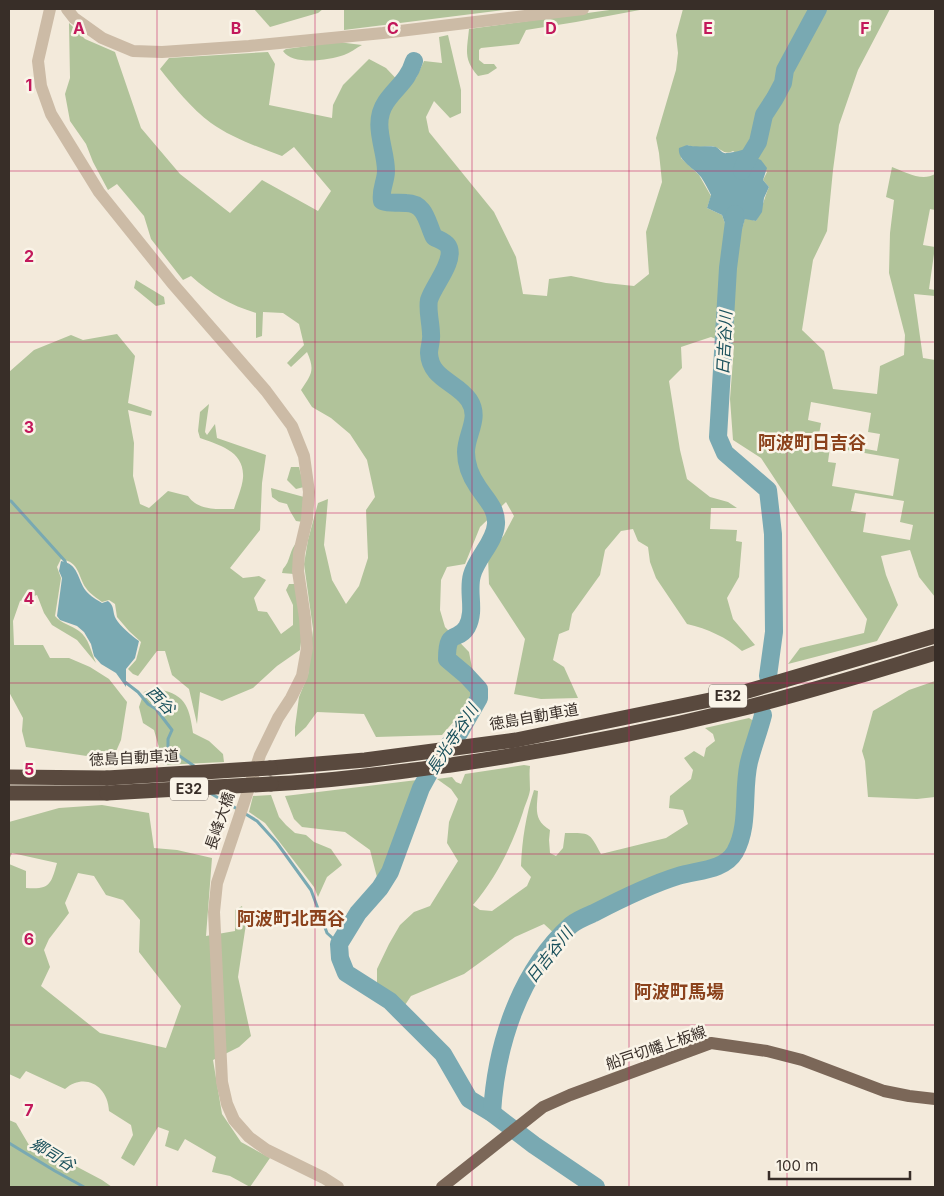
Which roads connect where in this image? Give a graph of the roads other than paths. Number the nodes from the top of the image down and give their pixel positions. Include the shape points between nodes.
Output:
1 (50, 9) edge
2 (67, 9) edge
3 (583, 9) edge
4 (935, 636) edge
5 (935, 653) edge
6 (517, 748) junction
7 (9, 777) edge
8 (107, 786) junction
9 (9, 793) edge
10 (935, 1099) edge
11 (338, 1187) edge
12 (442, 1187) edge

1 - 11 street, 長峰大橋 via 38,61 41,86 51,114 99,192 292,426 304,456 309,492 298,571 306,618 302,676 260,755 215,892 222,1082 234,1120 249,1137
2 - 3 street via 102,38 133,51 162,52 383,33
4 - 6 highway, 徳島自動車道 / E32 via 734,694
5 - 6 highway, 徳島自動車道 / E32 via 738,710 627,735
6 - 8 highway, 徳島自動車道 / E32, bridge via 270,768
6 - 8 highway, 徳島自動車道 / E32, bridge via 320,782
7 - 8 highway, 徳島自動車道 / E32
8 - 9 highway, 徳島自動車道 / E32
10 - 12 main road, 船戸切幡上板線 via 884,1090 802,1060 711,1043 543,1107

